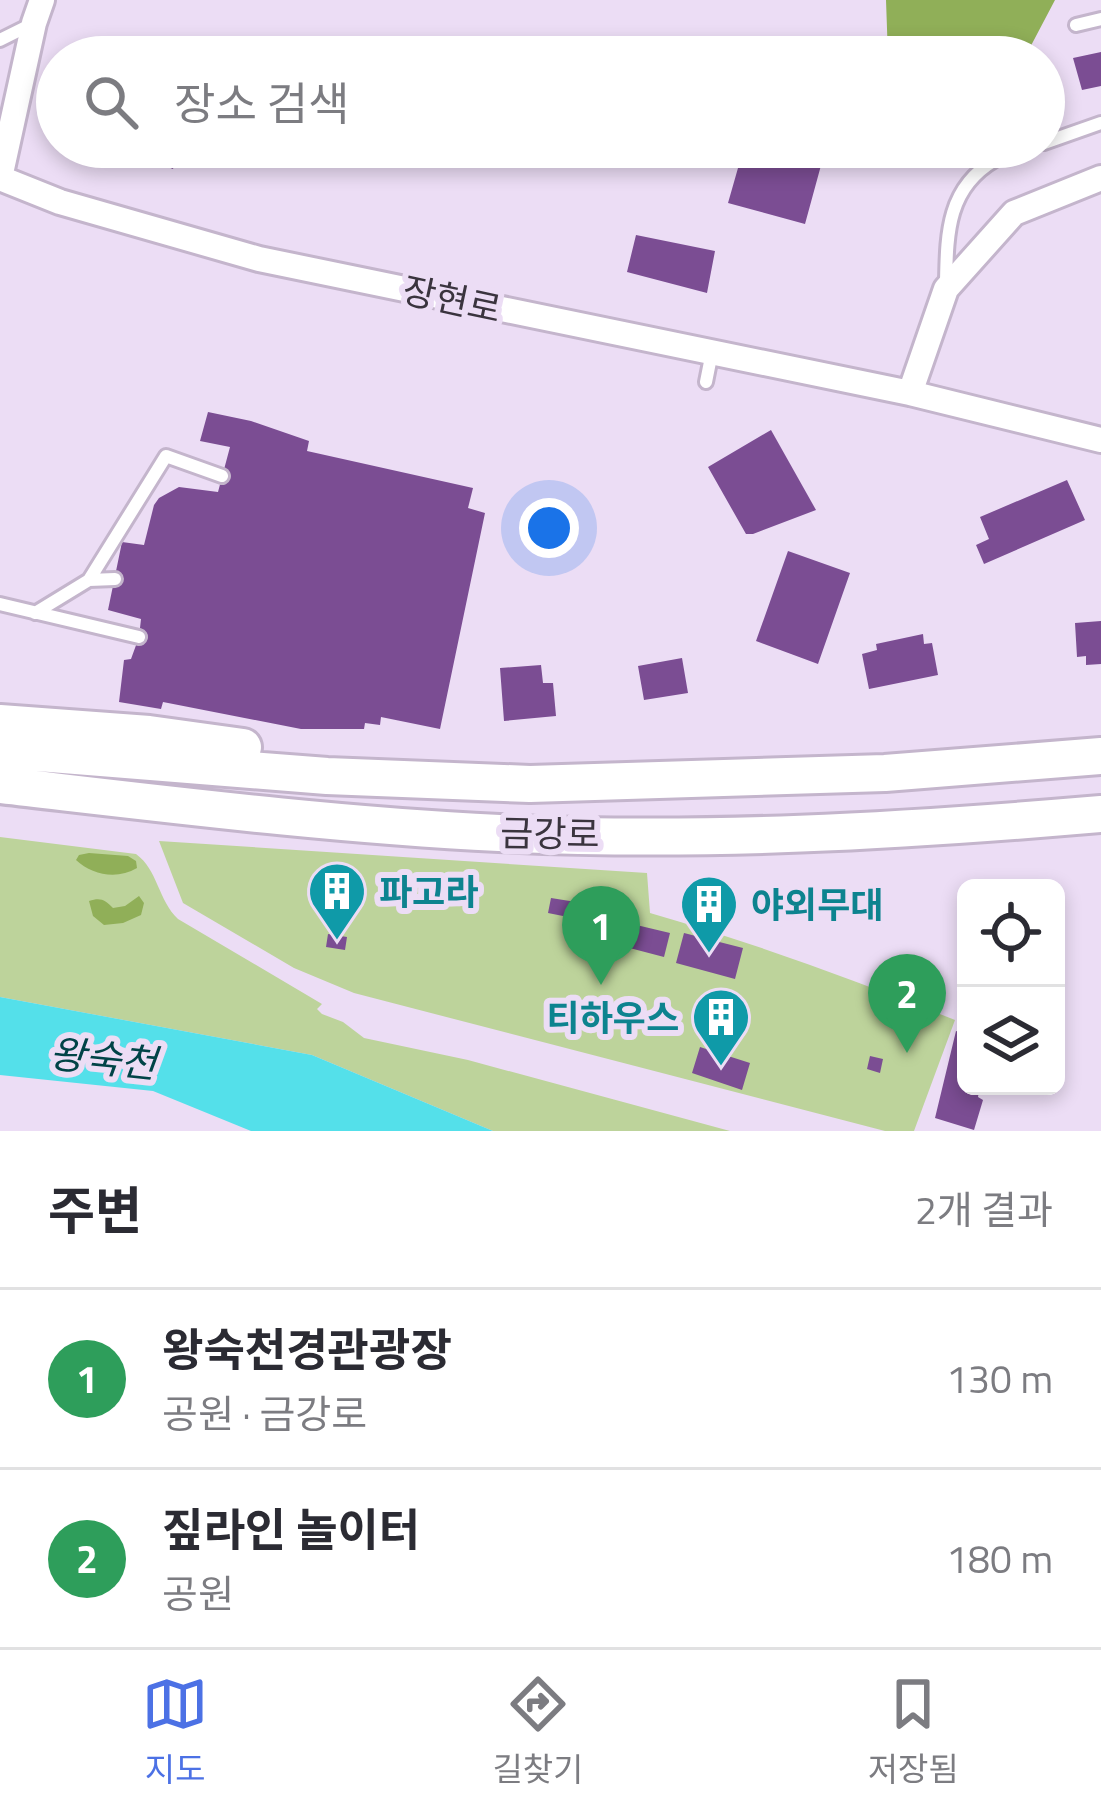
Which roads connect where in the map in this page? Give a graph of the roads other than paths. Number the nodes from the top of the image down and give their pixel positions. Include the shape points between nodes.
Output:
1 (38, 12) edge
2 (1101, 19) edge
3 (1076, 25) dead end
4 (0, 40) edge
5 (1101, 123) edge
6 (1065, 136) edge
7 (985, 168) edge
8 (0, 178) edge
9 (1101, 178) edge
10 (946, 289) junction
11 (712, 352) junction
12 (706, 382) dead end
13 (910, 393) junction
14 (1101, 440) edge
15 (222, 476) dead end
16 (115, 579) dead end
17 (89, 580) junction
18 (0, 604) edge
19 (35, 613) junction
20 (139, 637) dead end
21 (0, 723) edge
22 (0, 750) edge
23 (1101, 756) edge
24 (484, 784) junction
25 (0, 785) edge
26 (1101, 814) edge

1 - 4 lane
1 - 8 street
2 - 3 lane
5 - 6 lane
7 - 10 lane via 954,206
8 - 11 street, 장현로 via 259,259
9 - 10 street via 1014,213
10 - 13 street
11 - 12 lane
11 - 13 street, 장현로
13 - 14 street, 장현로
15 - 17 lane via 166,456
16 - 17 lane
17 - 19 lane
18 - 19 lane
19 - 20 lane
21 - 24 main road via 149,734
22 - 24 main road, 금강로
23 - 24 main road, 금강로 via 885,773
25 - 26 main road, 금강로 via 500,833 904,831

